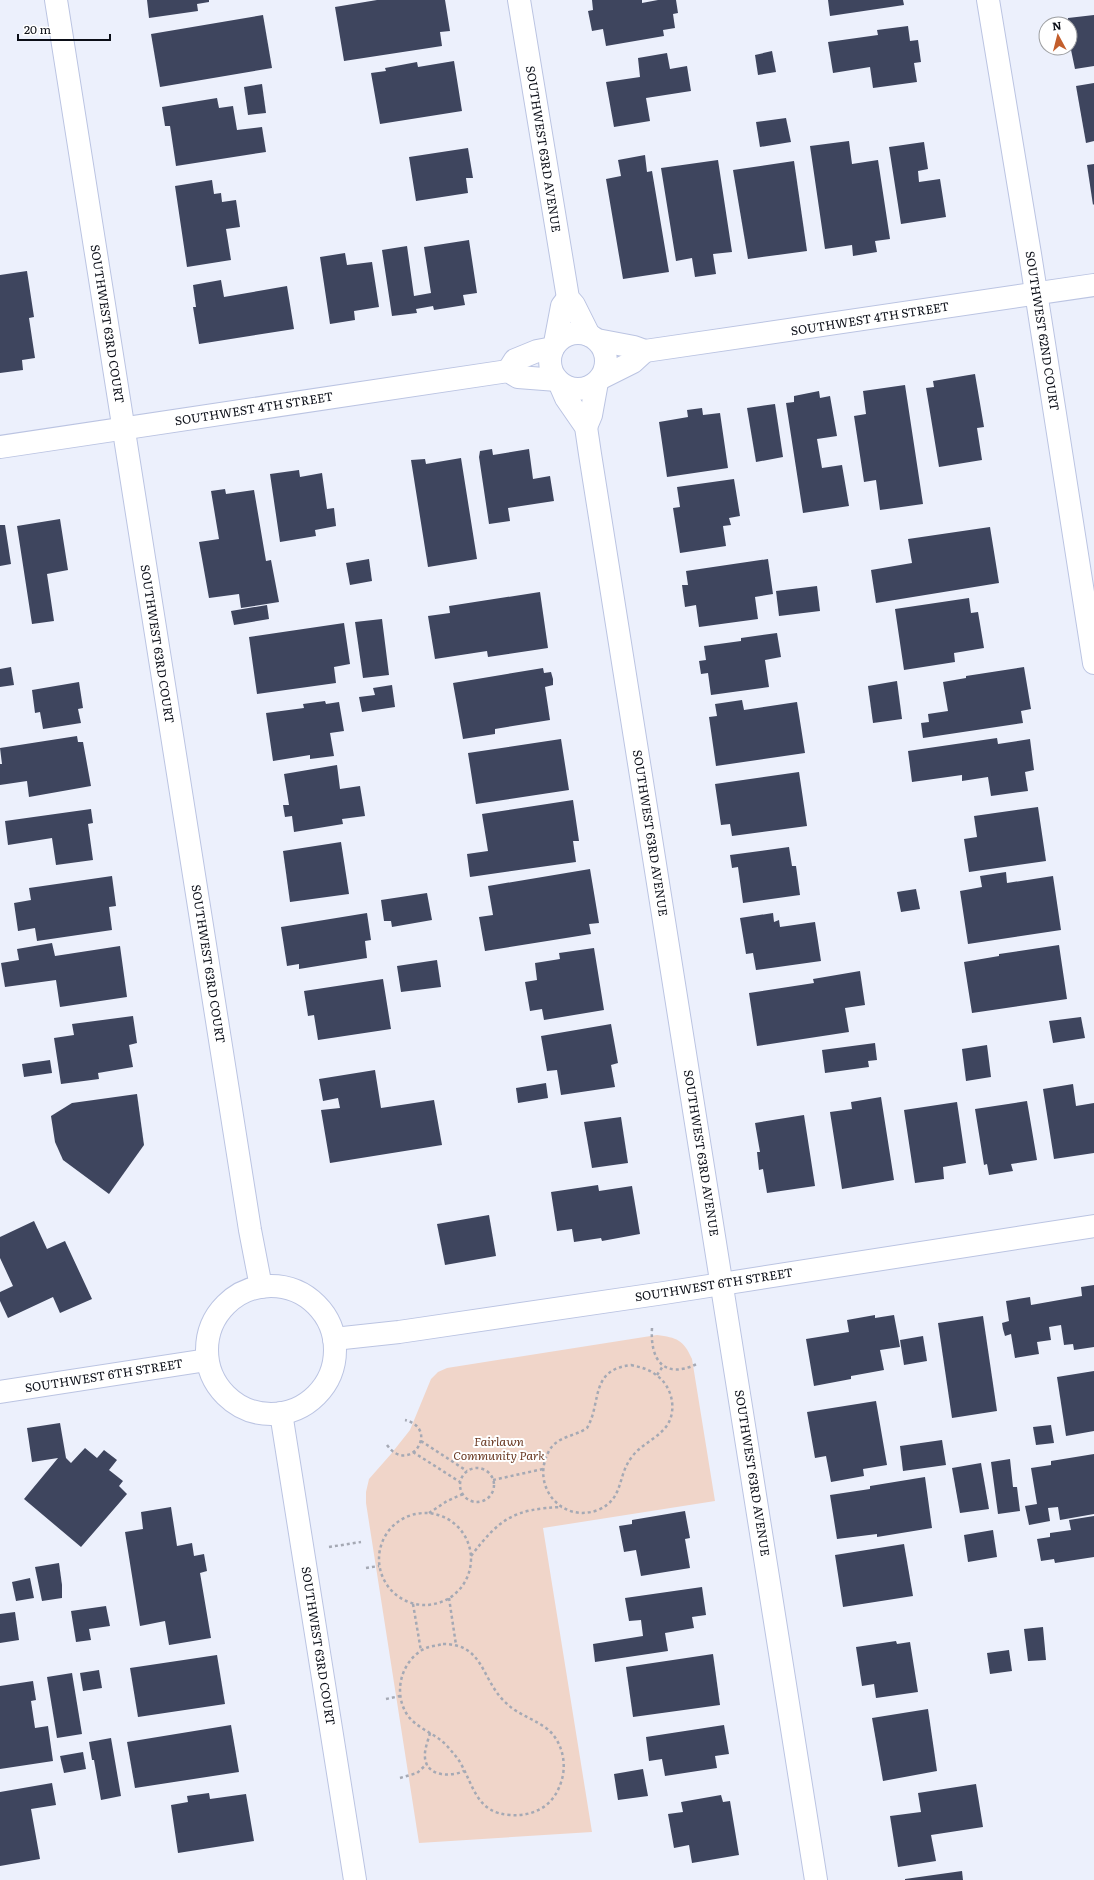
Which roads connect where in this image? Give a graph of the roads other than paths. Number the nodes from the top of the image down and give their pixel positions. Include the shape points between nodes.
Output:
1 (56, 0) edge
2 (519, 0) edge
3 (988, 0) edge
4 (1094, 285) edge
5 (1036, 294) junction
6 (568, 298) junction
7 (593, 337) junction
8 (554, 346) junction
9 (645, 351) junction
10 (508, 371) junction
11 (599, 380) junction
12 (558, 381) junction
13 (586, 427) junction
14 (123, 428) junction
15 (0, 447) edge
16 (1094, 663) edge
17 (1094, 1226) edge
18 (721, 1283) junction
19 (261, 1287) junction
20 (334, 1339) junction
21 (208, 1360) junction
22 (0, 1392) edge
23 (281, 1413) junction
24 (355, 1880) edge
25 (816, 1880) edge

1 - 14 street, SOUTHWEST 63RD COURT
2 - 6 street, SOUTHWEST 63RD AVENUE
3 - 5 street, SOUTHWEST 62ND COURT
4 - 5 street, SOUTHWEST 4TH STREET
5 - 9 street, SOUTHWEST 4TH STREET
5 - 16 street, SOUTHWEST 62ND COURT
6 - 7 street, SOUTHWEST 63RD AVENUE
6 - 8 street via 562,306
7 - 8 street, SOUTHWEST 4TH STREET via 574,333 561,338
7 - 9 street, SOUTHWEST 4TH STREET
7 - 11 street via 603,346 606,354 605,370
8 - 10 street, SOUTHWEST 4TH STREET via 515,360
8 - 12 street via 550,365
9 - 11 street, SOUTHWEST 4TH STREET via 633,362
10 - 12 street, SOUTHWEST 4TH STREET via 518,377
10 - 14 street, SOUTHWEST 4TH STREET
11 - 12 street, SOUTHWEST 4TH STREET via 583,389 566,387
11 - 13 street, SOUTHWEST 63RD AVENUE
12 - 13 street, SOUTHWEST 63RD AVENUE via 566,398
13 - 18 street, SOUTHWEST 63RD AVENUE
14 - 15 street, SOUTHWEST 4TH STREET
14 - 19 street, SOUTHWEST 63RD COURT
17 - 18 street, SOUTHWEST 6TH STREET
18 - 20 street, SOUTHWEST 6TH STREET via 664,1294
18 - 25 street, SOUTHWEST 63RD AVENUE
19 - 20 street via 277,1286 293,1290 308,1298 326,1318
19 - 21 street via 245,1291 220,1311 208,1341
20 - 23 street via 335,1356 331,1372 323,1387 312,1399 297,1408
21 - 22 street, SOUTHWEST 6TH STREET
21 - 23 street via 212,1375 220,1389 232,1401 247,1409
23 - 24 street, SOUTHWEST 63RD COURT

